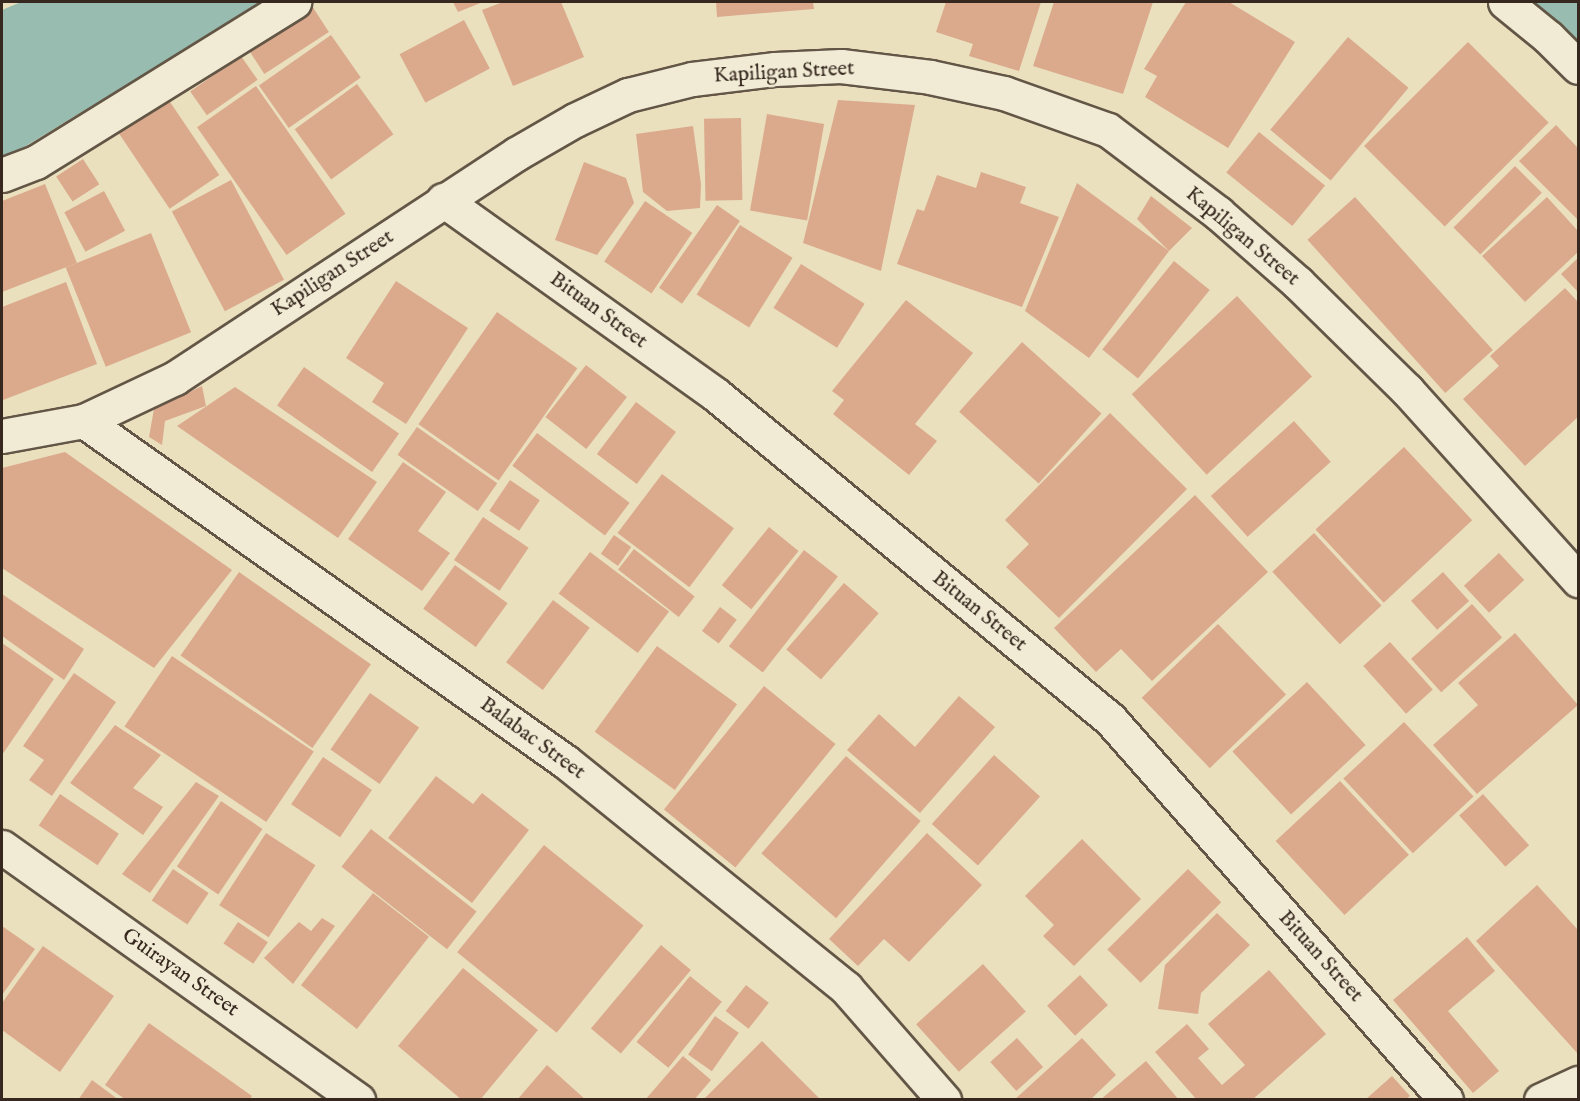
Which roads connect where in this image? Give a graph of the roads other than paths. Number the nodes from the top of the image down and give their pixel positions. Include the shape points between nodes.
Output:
1 (294, 2) edge
2 (1505, 2) edge
3 (1578, 67) edge
4 (2, 175) edge
5 (443, 200) junction
6 (84, 421) junction
7 (2, 436) edge
8 (1578, 580) edge
9 (2, 848) edge
10 (1578, 1083) edge
11 (358, 1100) edge
12 (944, 1100) edge
13 (1446, 1100) edge
14 (1541, 1100) edge

1 - 4 street via 36,162
2 - 3 street
5 - 6 street, Kapiligan Street via 175,378
5 - 8 street, Kapiligan Street via 575,120 628,95 692,79 841,66 930,77 1004,93 1108,130 1218,213 1298,283 1407,390
5 - 13 street, Bituan Street via 715,394 1110,719
6 - 7 street, Kapiligan Street
6 - 12 street, Balabac Street via 566,762 846,988
9 - 11 street, Guirayan Street
10 - 14 street

